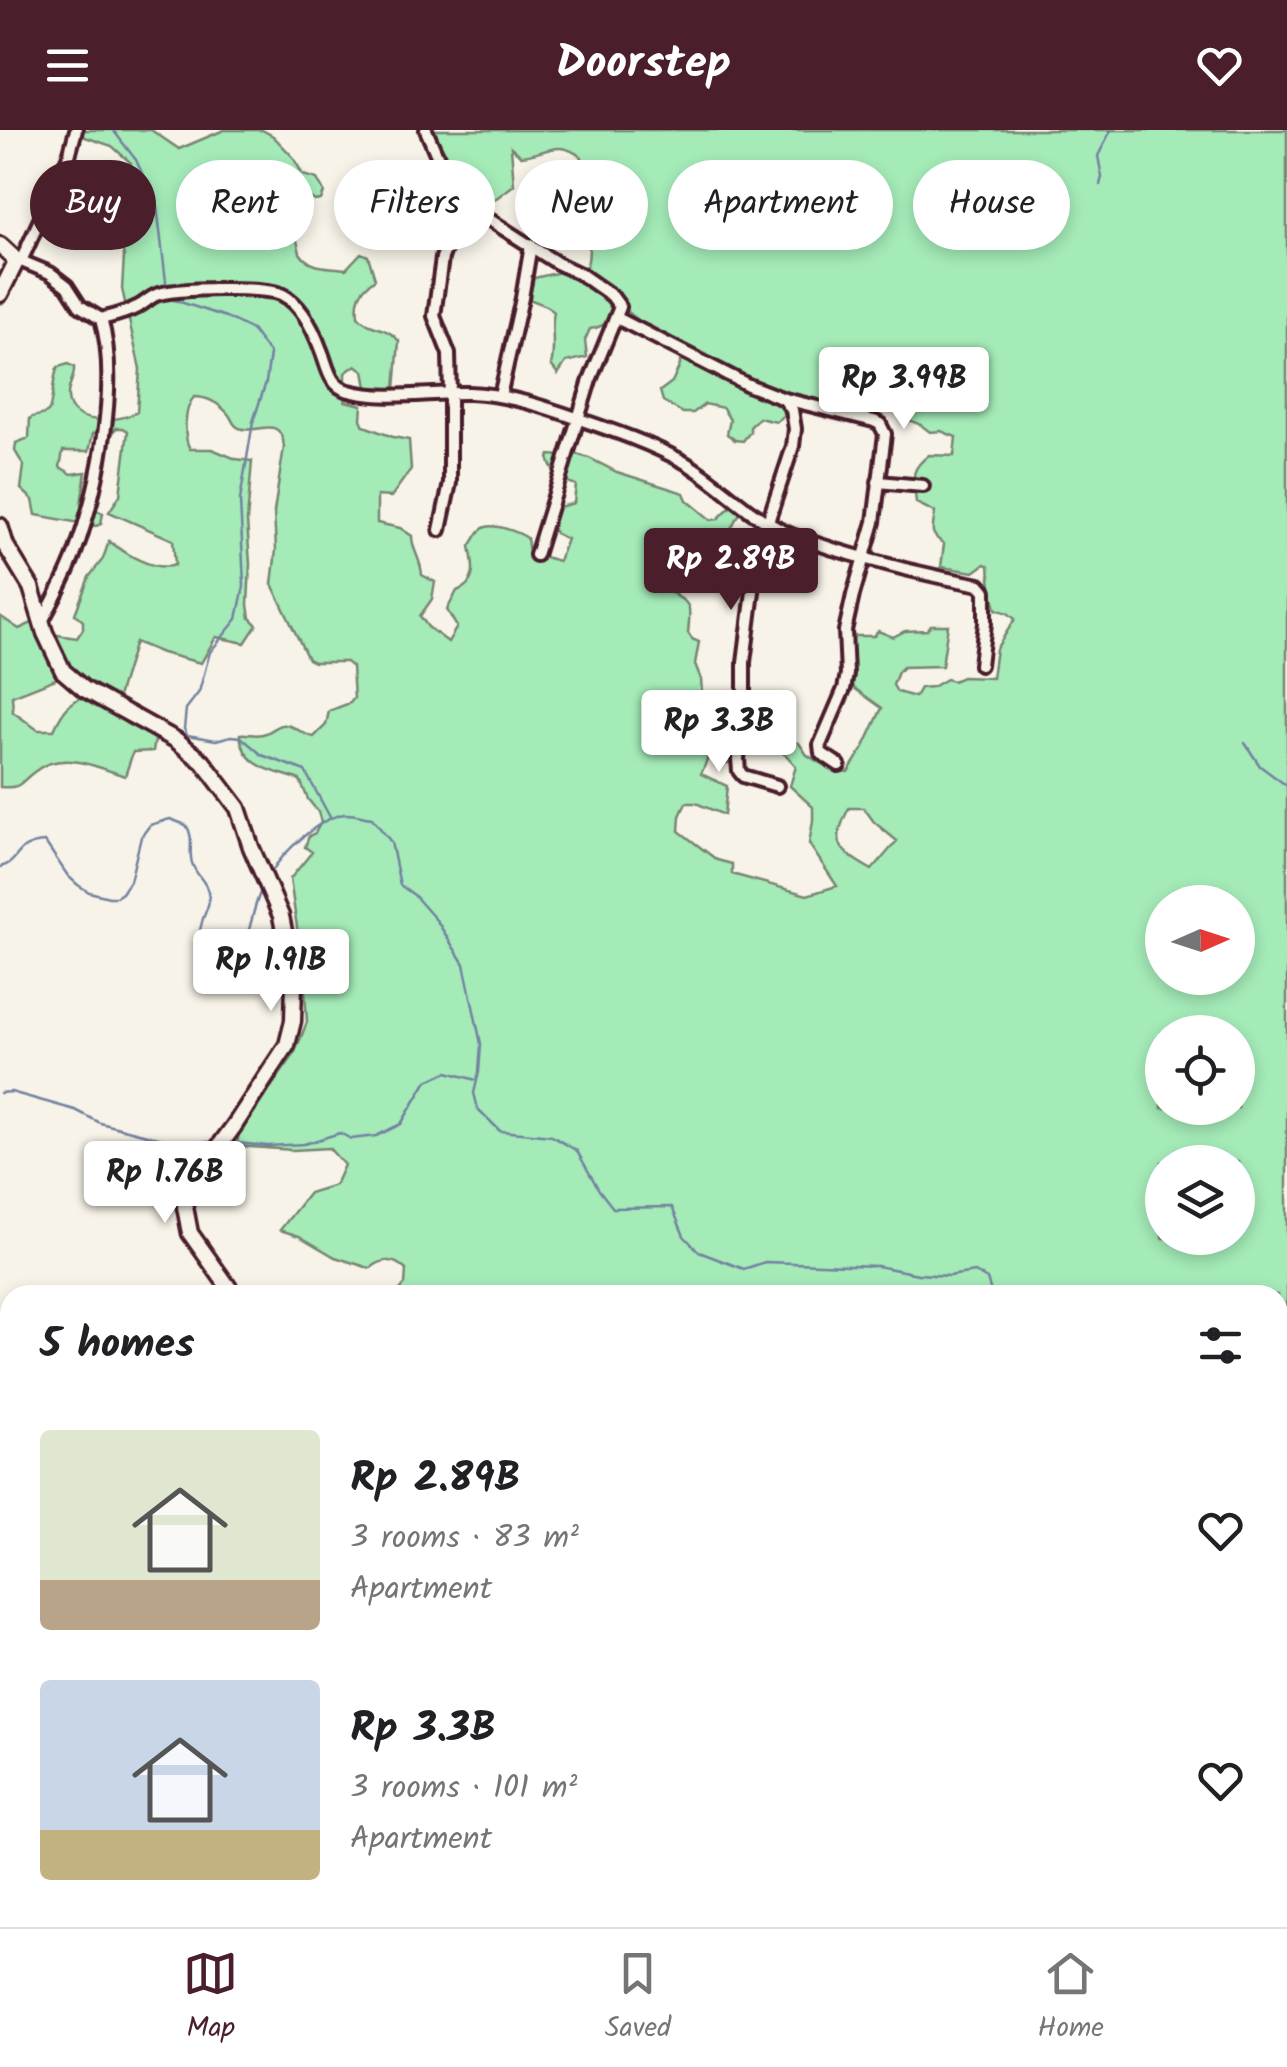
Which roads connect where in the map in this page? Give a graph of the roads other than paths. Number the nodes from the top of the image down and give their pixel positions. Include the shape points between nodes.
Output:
1 (76, 130) edge
2 (426, 130) edge
3 (439, 160) edge
4 (0, 245) edge
5 (445, 250) edge
6 (530, 250) edge
7 (539, 250) edge
8 (18, 260) junction
9 (0, 294) edge
10 (617, 318) junction
11 (101, 319) junction
12 (450, 394) junction
13 (500, 396) junction
14 (784, 398) junction
15 (578, 419) junction
16 (878, 482) junction
17 (923, 486) dead end
18 (766, 522) junction
19 (0, 526) edge
20 (440, 530) dead end
21 (536, 556) dead end
22 (864, 559) junction
23 (41, 622) junction
24 (980, 665) dead end
25 (839, 765) dead end
26 (778, 786) dead end
27 (227, 1285) edge

1 - 8 street via 70,156
2 - 3 street
4 - 8 main road
5 - 12 street via 434,316 448,354
6 - 13 street
7 - 10 street via 612,296 620,307
8 - 9 main road
8 - 11 street via 68,286 80,306
10 - 14 street
10 - 15 street
11 - 12 street via 157,294 274,291 308,322 338,388
11 - 23 street via 108,352 99,460 75,552
12 - 13 street
12 - 20 street via 450,483
13 - 15 street
14 - 16 street via 880,424
14 - 18 street via 795,429
15 - 18 street via 684,462
15 - 21 street
16 - 17 street
16 - 22 street
18 - 22 street
18 - 26 street via 744,662 738,767 743,776
19 - 23 main road
22 - 24 street via 984,587
22 - 25 street via 845,631 844,689 820,744 820,753
23 - 27 main road via 70,679 203,762 238,808 287,935 294,982 287,1045 188,1189 184,1207 197,1244

